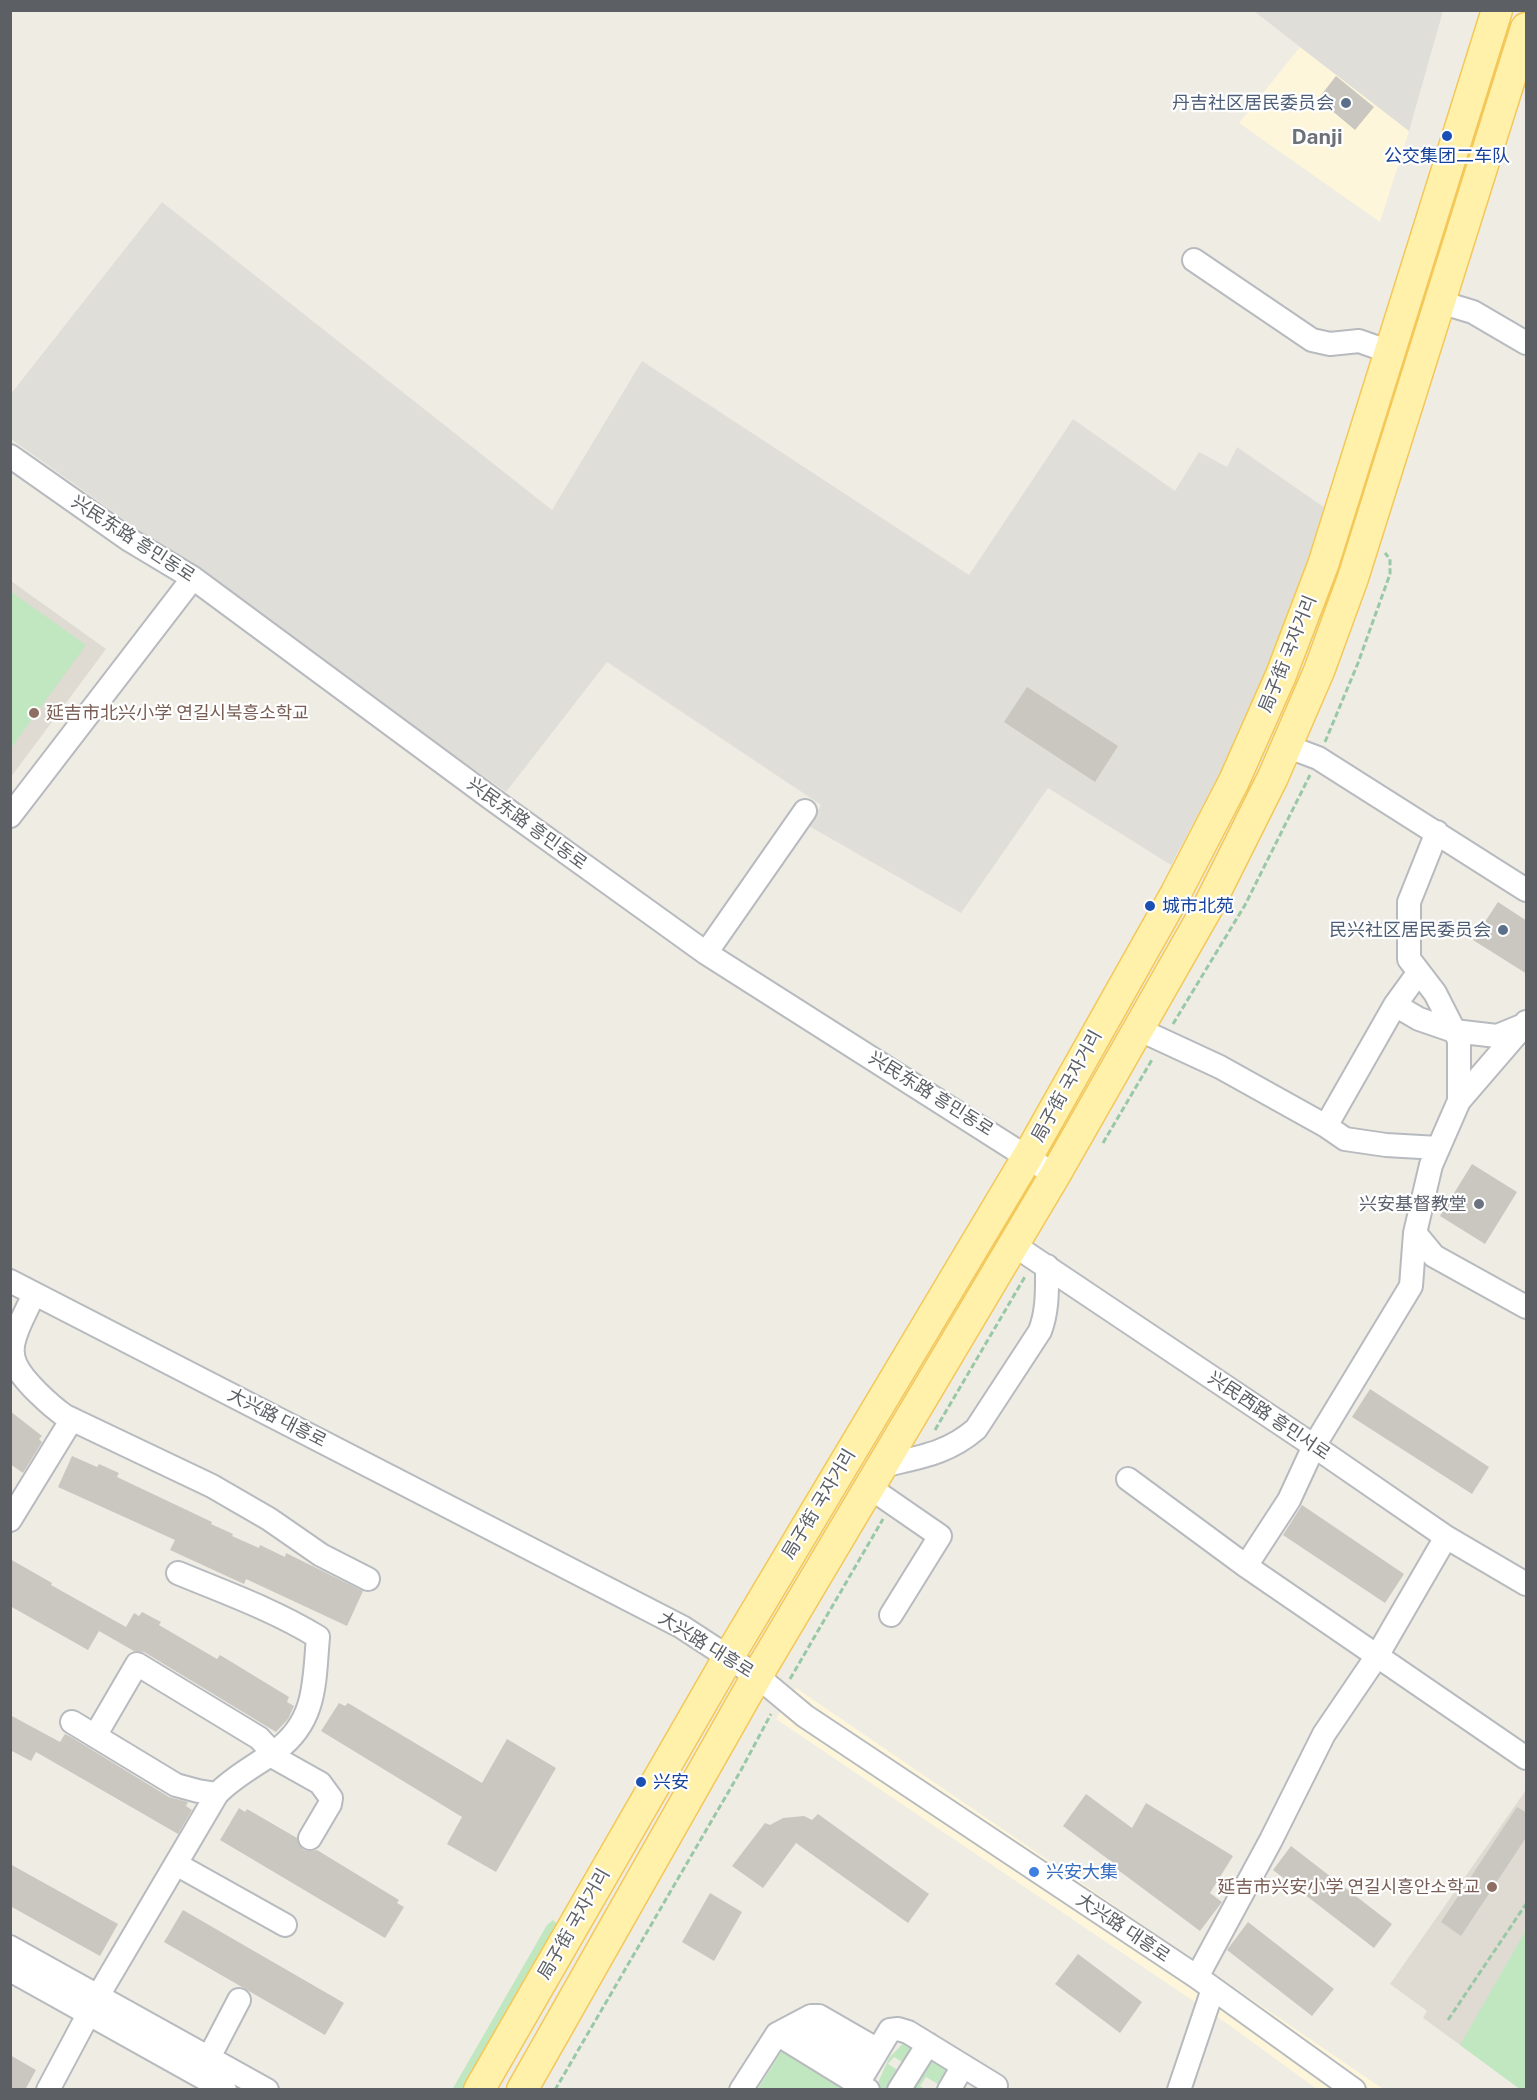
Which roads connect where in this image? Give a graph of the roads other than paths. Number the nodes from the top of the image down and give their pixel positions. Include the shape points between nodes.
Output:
1 (1497, 10) edge
2 (1527, 28) edge
3 (1194, 260) dead end
4 (1440, 302) junction
5 (1527, 343) edge
6 (1390, 352) junction
7 (10, 456) edge
8 (193, 578) junction
9 (1286, 746) junction
10 (806, 811) dead end
11 (10, 816) edge
12 (1437, 832) junction
13 (1527, 890) edge
14 (706, 953) junction
15 (1419, 972) junction
16 (1395, 1005) junction
17 (1525, 1024) edge
18 (1138, 1029) junction
19 (1454, 1031) junction
20 (1459, 1101) junction
21 (1326, 1126) junction
22 (1438, 1148) junction
23 (1028, 1156) junction
24 (1055, 1175) junction
25 (1415, 1233) junction
26 (1014, 1245) junction
27 (1047, 1266) junction
28 (10, 1281) edge
29 (34, 1294) junction
30 (1527, 1307) edge
31 (72, 1419) junction
32 (1314, 1446) junction
33 (876, 1477) junction
34 (1128, 1479) dead end
35 (18, 1488) edge
36 (10, 1520) edge
37 (1446, 1537) junction
38 (1246, 1566) junction
39 (178, 1573) dead end
40 (368, 1579) dead end
41 (1527, 1584) edge
42 (891, 1615) dead end
43 (1377, 1656) junction
44 (728, 1658) junction
45 (757, 1676) junction
46 (72, 1722) dead end
47 (95, 1736) junction
48 (272, 1754) junction
49 (1527, 1758) edge
50 (217, 1794) junction
51 (310, 1838) dead end
52 (176, 1864) junction
53 (285, 1925) dead end
54 (10, 1947) edge
55 (10, 1970) edge
56 (1205, 1983) junction
57 (239, 2000) dead end
58 (94, 2005) junction
59 (777, 2034) junction
60 (928, 2044) junction
61 (963, 2066) junction
62 (201, 2074) edge
63 (865, 2075) edge
64 (48, 2090) edge
65 (225, 2090) edge
66 (267, 2090) edge
67 (479, 2090) edge
68 (522, 2090) edge
69 (741, 2090) edge
70 (899, 2090) edge
71 (949, 2090) edge
72 (993, 2090) edge
73 (1179, 2090) edge
74 (1354, 2090) edge

1 - 6 main road, 局子街 국자거리
2 - 4 main road, 局子街 국자거리
3 - 6 street via 1312,340 1330,344 1359,341
4 - 5 street via 1473,312
4 - 9 main road, 局子街 국자거리 via 1353,578
6 - 23 main road, 局子街 국자거리 via 1323,565 1281,675 1234,781 1176,893
7 - 8 street, 兴民东路 흥민동로 via 128,539
8 - 11 street
8 - 14 street, 兴民东路 흥민동로
9 - 12 street via 1318,758
9 - 18 main road, 局子街 국자거리 via 1209,905
10 - 14 street
12 - 13 street
12 - 15 street via 1409,902 1409,959
14 - 23 street, 兴民东路 흥민동로
15 - 16 street
15 - 19 street via 1435,993
16 - 19 street via 1419,1019
16 - 21 street
17 - 19 street via 1497,1036
17 - 20 street
18 - 21 street via 1220,1067
18 - 24 main road, 局子街 국자거리
19 - 20 street via 1459,1040
20 - 22 street
21 - 22 street via 1345,1139
22 - 25 street
23 - 24 street, 兴民东路 흥민동로
23 - 44 main road, 局子街 국자거리
24 - 26 main road, 局子街 국자거리
25 - 30 street via 1434,1256
25 - 32 street via 1411,1286
26 - 27 street, 兴民西路 흥민서로
26 - 33 main road, 局子街 국자거리
27 - 32 street, 兴民西路 흥민서로
27 - 33 street via 1047,1300 1040,1330 976,1429 945,1450
28 - 29 street, 大兴路 대흥로
29 - 31 street via 15,1336 16,1365 56,1410
29 - 44 street, 大兴路 대흥로 via 671,1621
31 - 35 street
31 - 40 street via 212,1486 321,1555
32 - 37 street, 兴民西路 흥민서로
32 - 38 street via 1289,1500
33 - 42 street via 939,1536
33 - 45 main road, 局子街 국자거리
34 - 38 street
35 - 36 street
37 - 41 street, 兴民西路 흥민서로
37 - 43 street
38 - 43 street
39 - 48 street via 263,1607 318,1637 310,1706 299,1726
43 - 49 street
43 - 56 street via 1324,1734
44 - 45 street, 大兴路 대흥로
44 - 67 main road, 局子街 국자거리
45 - 56 street, 大兴路 대흥로 via 805,1716
45 - 68 main road, 局子街 국자거리
46 - 47 street
47 - 48 street via 137,1664 259,1738
47 - 50 street via 176,1785
48 - 50 street
48 - 51 street via 320,1783 331,1798
50 - 52 street
52 - 53 street
52 - 58 street
54 - 58 street
55 - 58 street
56 - 73 street
56 - 74 street, 大兴路 대흥로
57 - 62 street
58 - 62 street
58 - 64 street
59 - 63 street
59 - 63 street via 811,2016 819,2016
59 - 69 street
60 - 61 street
60 - 63 street via 908,2032 890,2030
60 - 70 street
61 - 71 street
61 - 72 street via 996,2086
62 - 65 street
62 - 66 street

